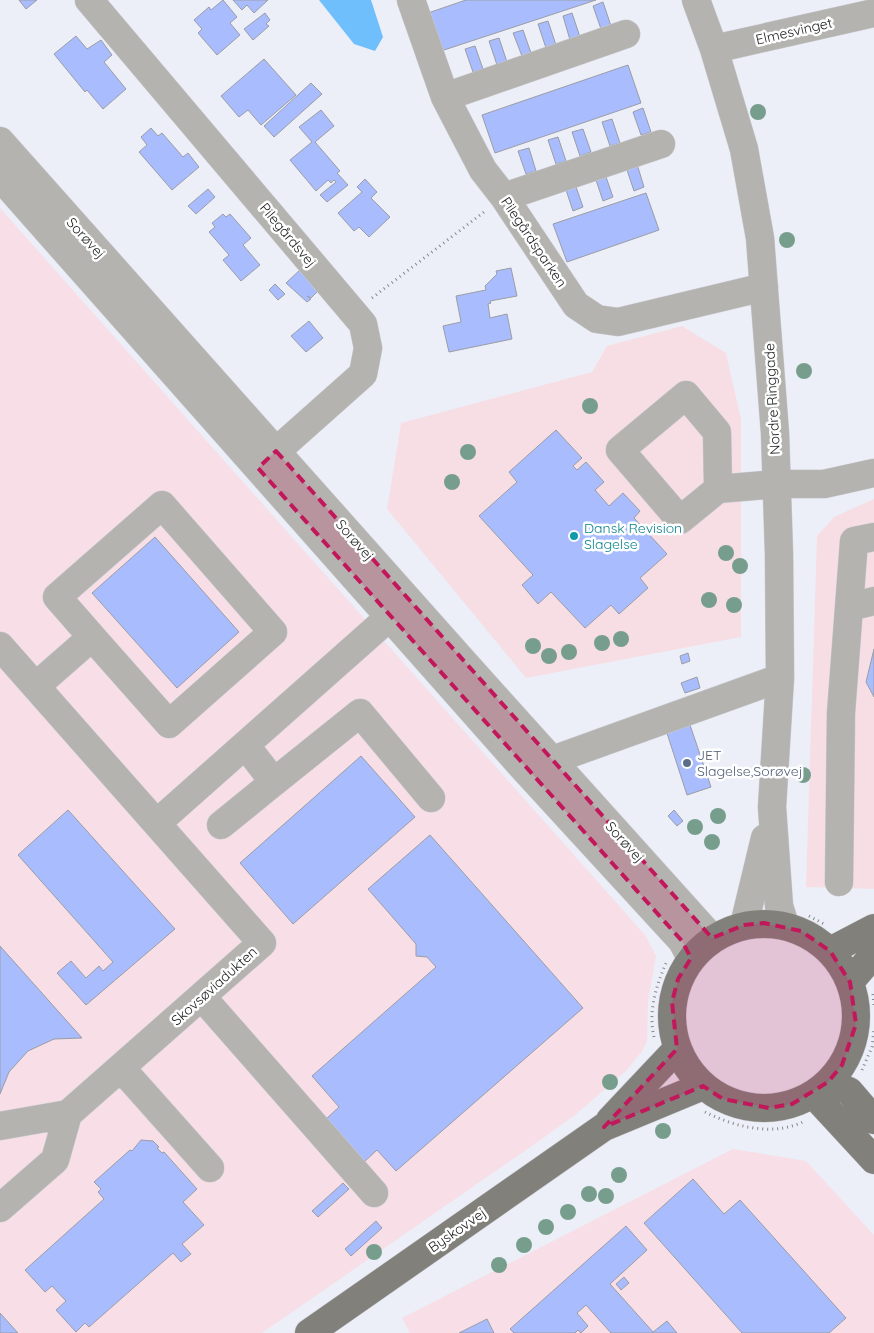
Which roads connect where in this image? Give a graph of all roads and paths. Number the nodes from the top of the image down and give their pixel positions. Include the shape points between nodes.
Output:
1 (89, 0) edge
2 (411, 0) edge
3 (696, 0) edge
4 (874, 13) edge
5 (626, 34) dead end
6 (714, 50) junction
7 (446, 97) junction
8 (0, 141) edge
9 (661, 144) dead end
10 (0, 177) edge
11 (504, 197) junction
12 (764, 286) junction
13 (354, 312) junction
14 (267, 459) junction
15 (874, 473) edge
16 (777, 484) junction
17 (718, 489) dead end
18 (874, 537) edge
19 (861, 604) edge
20 (399, 609) junction
21 (92, 637) junction
22 (0, 646) edge
23 (780, 678) junction
24 (36, 686) junction
25 (246, 746) junction
26 (551, 761) junction
27 (525, 770) junction
28 (274, 782) junction
29 (431, 798) dead end
30 (772, 808) junction
31 (157, 823) junction
32 (222, 825) dead end
33 (839, 882) dead end
34 (782, 916) junction
35 (744, 925) junction
36 (874, 928) edge
37 (712, 938) junction
38 (838, 946) junction
39 (686, 950) junction
40 (862, 967) edge
41 (202, 997) junction
42 (874, 1005) edge
43 (874, 1030) edge
44 (669, 1057) junction
45 (121, 1068) junction
46 (693, 1090) junction
47 (829, 1094) junction
48 (68, 1114) junction
49 (874, 1120) edge
50 (0, 1126) edge
51 (604, 1127) junction
52 (874, 1160) edge
53 (210, 1168) dead end
54 (374, 1193) dead end
55 (0, 1208) edge
56 (324, 1328) edge

1 - 13 street, Pilegårdsvej
2 - 7 street, Pilegårdsparken
3 - 6 street, Nordre Ringgade
4 - 6 street, Elmesvinget
5 - 7 street
6 - 12 street, Nordre Ringgade via 744,149 760,238
7 - 11 street, Pilegårdsparken via 483,170
8 - 14 street, Sorøvej
9 - 11 street
10 - 14 street, Sorøvej
11 - 12 street, Pilegårdsparken via 576,305 597,319 618,322
11 - 13 path
12 - 16 street, Nordre Ringgade
13 - 14 street, Pilegårdsvej via 363,324 368,348 363,374
14 - 20 street, Sorøvej
15 - 16 street via 824,484
16 - 17 street
16 - 23 street, Nordre Ringgade
18 - 19 street via 854,541
19 - 33 street via 841,712
20 - 25 street
20 - 26 street, Sorøvej
20 - 27 street, Sorøvej
21 - 21 street via 169,724 273,632 162,505 58,597
21 - 24 street
22 - 24 street, Skovsøviadukten
23 - 26 street
23 - 30 street, Nordre Ringgade
24 - 31 street, Skovsøviadukten
25 - 28 street
25 - 31 street
26 - 27 street
26 - 37 street, Sorøvej
27 - 39 street, Sorøvej
28 - 29 street via 360,713
28 - 32 street
30 - 34 street, Nordre Ringgade
30 - 35 street, Nordre Ringgade
31 - 41 street, Skovsøviadukten via 262,943
34 - 35 main road via 764,923
34 - 38 main road via 816,940
34 - 38 path via 816,918
35 - 37 main road
36 - 38 main road
37 - 39 main road
38 - 40 main road via 841,965
39 - 44 main road via 672,1002
39 - 44 path via 664,968 652,1008 653,1032
40 - 42 path via 873,993
40 - 47 main road via 851,1046
41 - 45 street, Skovsøviadukten
41 - 54 street
43 - 47 path via 872,1047 862,1072
44 - 46 main road via 688,1069
44 - 51 main road, Byskovvej
45 - 48 street, Skovsøviadukten
45 - 53 street
46 - 47 main road via 745,1106 768,1108
46 - 47 path via 703,1111 726,1122 751,1128 801,1123
46 - 51 main road, Byskovvej
47 - 49 main road
47 - 52 main road
48 - 50 street
48 - 55 street via 55,1160
51 - 56 main road, Byskovvej

